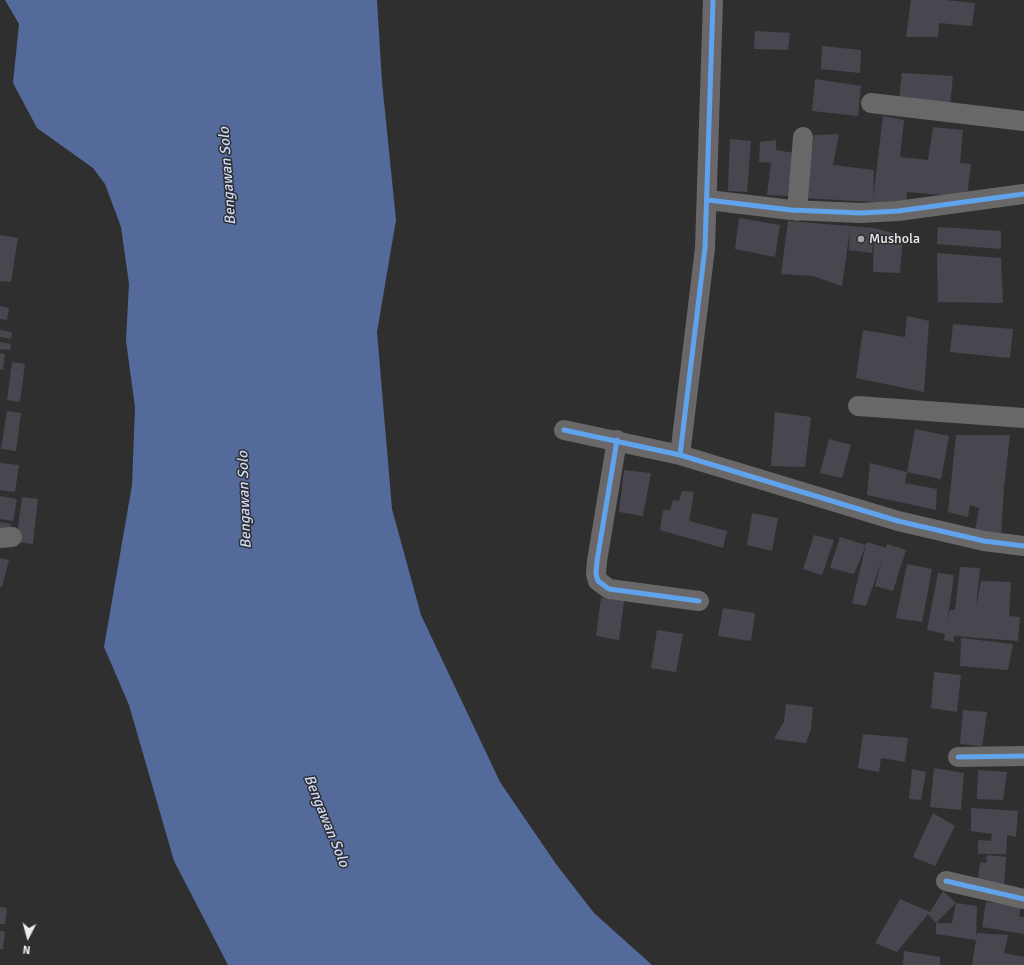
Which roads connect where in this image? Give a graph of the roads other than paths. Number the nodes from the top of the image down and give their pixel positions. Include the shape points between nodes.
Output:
1 (713, 0) edge
2 (872, 103) dead end
3 (1024, 121) edge
4 (803, 137) dead end
5 (1024, 194) edge
6 (708, 200) junction
7 (797, 210) junction
8 (858, 406) dead end
9 (1024, 418) edge
10 (564, 430) dead end
11 (617, 440) junction
12 (680, 455) junction
13 (1024, 546) edge
14 (699, 601) dead end
15 (1024, 756) edge
16 (958, 757) dead end
17 (946, 881) dead end
18 (1024, 899) edge

1 - 6 street
2 - 3 street
4 - 7 street
5 - 7 street via 898,211
6 - 7 street
6 - 12 street via 696,330
8 - 9 street
10 - 11 street
11 - 12 street
11 - 14 street via 597,561 598,581 609,589
12 - 13 street via 898,521 984,541
15 - 16 street
17 - 18 street

